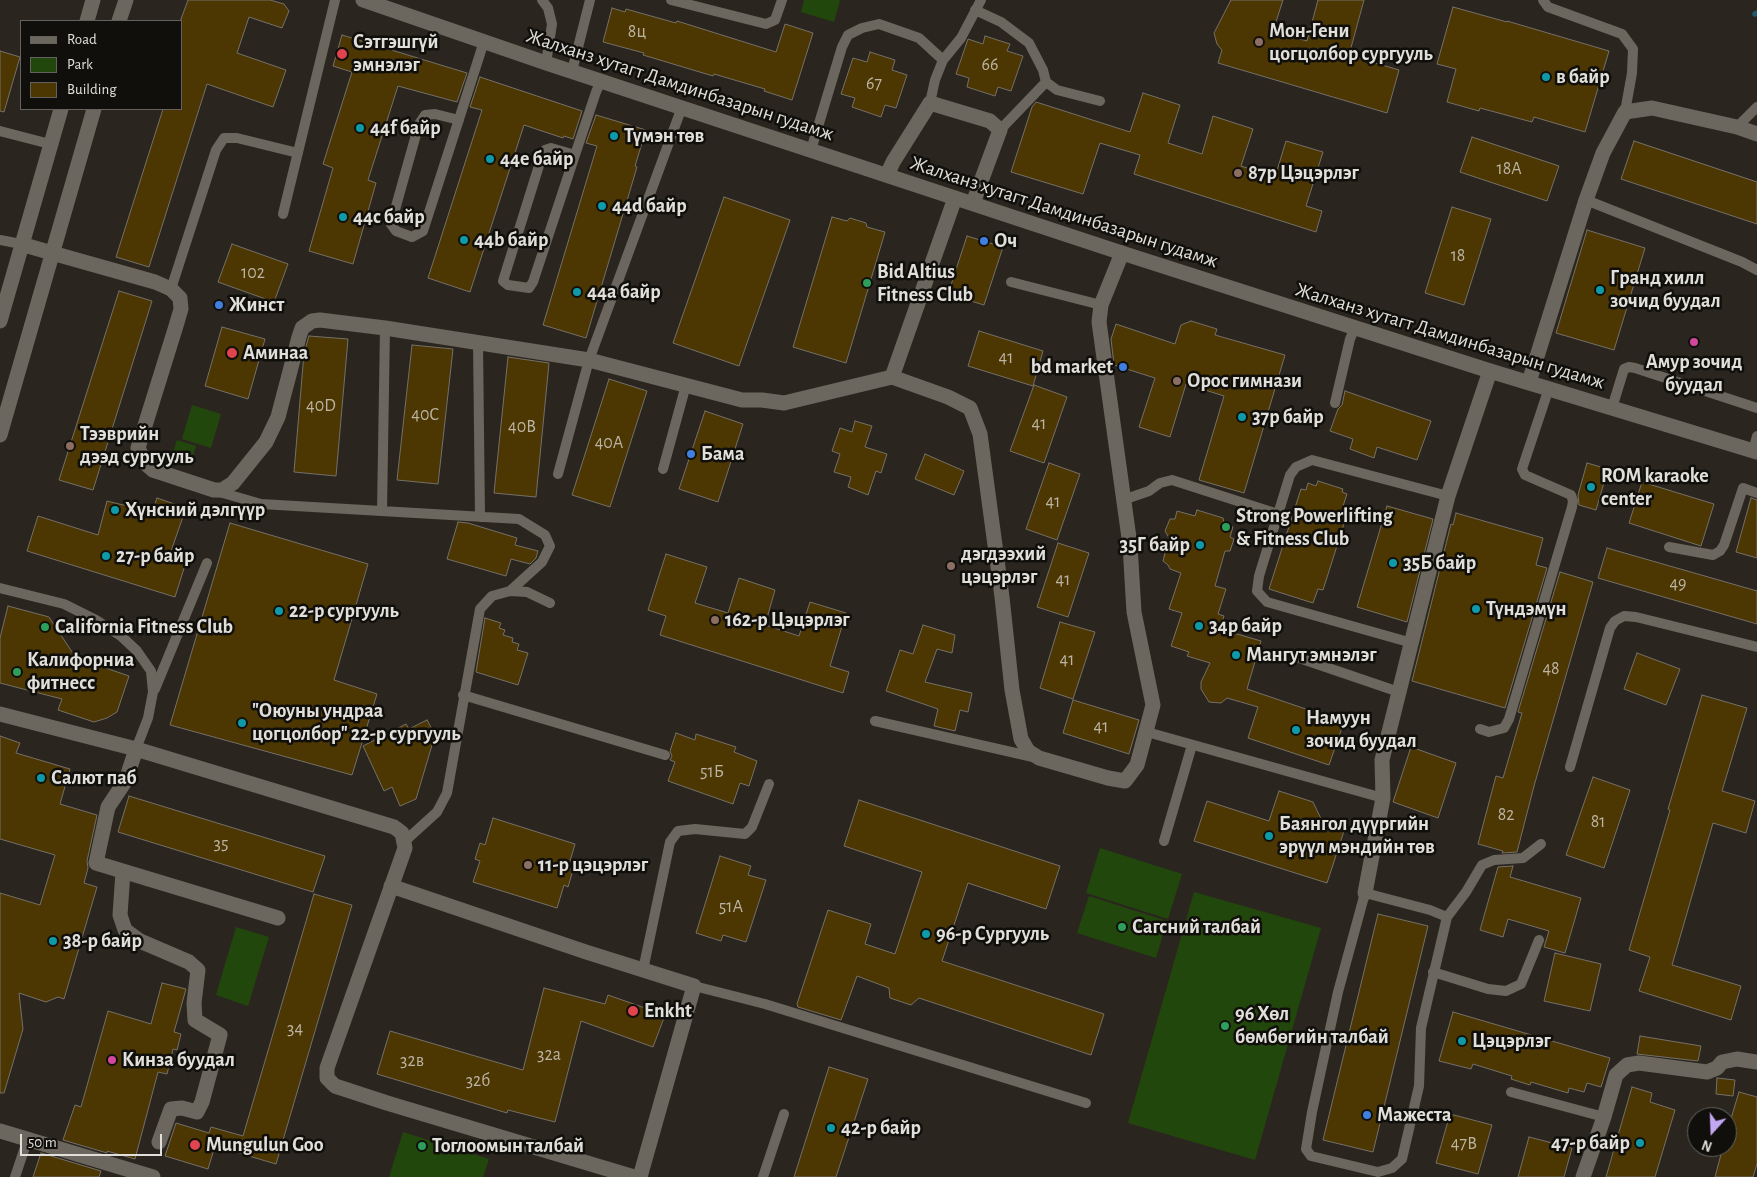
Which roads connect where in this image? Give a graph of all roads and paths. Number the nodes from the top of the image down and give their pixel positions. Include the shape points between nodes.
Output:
1 (93, 0) edge
2 (126, 0) edge
3 (335, 0) edge
4 (362, 0) edge
5 (542, 0) edge
6 (590, 0) edge
7 (671, 0) edge
8 (782, 0) edge
9 (981, 0) edge
10 (1542, 0) edge
11 (687, 2) edge
12 (390, 4) edge
13 (975, 10) junction
14 (87, 20) edge
15 (119, 20) edge
16 (484, 41) junction
17 (943, 60) junction
18 (546, 63) junction
19 (572, 71) junction
20 (601, 80) junction
21 (1046, 82) junction
22 (1100, 101) dead end
23 (930, 103) junction
24 (682, 107) junction
25 (1757, 107) edge
26 (61, 110) edge
27 (94, 110) edge
28 (1625, 112) junction
29 (459, 120) junction
30 (1737, 127) junction
31 (1000, 130) junction
32 (0, 131) edge
33 (1757, 134) edge
34 (50, 144) junction
35 (810, 150) junction
36 (298, 153) junction
37 (575, 155) junction
38 (887, 175) junction
39 (955, 198) junction
40 (1586, 200) junction
41 (972, 203) junction
42 (283, 214) dead end
43 (0, 240) edge
44 (21, 244) junction
45 (52, 253) junction
46 (1122, 253) junction
47 (1757, 270) edge
48 (1011, 282) dead end
49 (171, 289) junction
50 (1101, 305) junction
51 (0, 320) edge
52 (385, 328) junction
53 (1355, 328) junction
54 (478, 342) junction
55 (589, 360) junction
56 (1490, 371) junction
57 (892, 377) junction
58 (1529, 382) junction
59 (686, 385) junction
60 (1548, 388) junction
61 (1335, 403) dead end
62 (1612, 408) junction
63 (1757, 408) edge
64 (0, 436) edge
65 (1757, 436) edge
66 (1755, 452) edge
67 (663, 470) dead end
68 (558, 474) dead end
69 (214, 490) junction
70 (1757, 492) edge
71 (1448, 496) junction
72 (1123, 500) junction
73 (382, 511) junction
74 (1278, 514) junction
75 (480, 517) junction
76 (1669, 547) dead end
77 (206, 563) dead end
78 (0, 588) edge
79 (510, 591) junction
80 (550, 603) dead end
81 (1412, 643) junction
82 (1757, 647) edge
83 (1299, 658) dead end
84 (154, 692) junction
85 (1399, 692) junction
86 (464, 695) junction
87 (0, 714) edge
88 (875, 721) dead end
89 (1480, 729) dead end
90 (1147, 732) junction
91 (1192, 744) junction
92 (136, 749) junction
93 (665, 755) dead end
94 (1039, 758) junction
95 (1570, 767) dead end
96 (769, 784) dead end
97 (1383, 798) junction
98 (405, 841) junction
99 (1164, 841) dead end
100 (1540, 844) dead end
101 (123, 872) junction
102 (391, 886) junction
103 (1365, 893) junction
104 (1447, 917) junction
105 (278, 918) dead end
106 (1539, 940) dead end
107 (643, 970) junction
108 (1433, 972) junction
109 (694, 986) junction
110 (1757, 1062) edge
111 (1512, 1092) dead end
112 (1086, 1103) dead end
113 (784, 1114) dead end
114 (1604, 1117) junction
115 (0, 1131) edge
116 (28, 1138) junction
117 (160, 1142) dead end
118 (121, 1173) edge
119 (15, 1177) edge
120 (153, 1177) edge
121 (634, 1177) edge
122 (640, 1177) edge
123 (763, 1177) edge
124 (1583, 1177) edge

1 - 14 street
2 - 15 street
3 - 36 lane
4 - 12 street, Жалханз хутагт Дамдинбазарын гудамж
5 - 18 lane via 552,24
6 - 19 lane
7 - 11 lane
8 - 11 lane via 775,20 766,24
9 - 13 lane
10 - 28 lane via 1548,7 1622,34 1633,50
12 - 16 street, Жалханз хутагт Дамдинбазарын гудамж
13 - 17 lane via 961,38
13 - 21 lane via 1001,22 1029,43
16 - 18 street, Жалханз хутагт Дамдинбазарын гудамж
16 - 29 lane
17 - 23 lane
17 - 35 lane via 919,38 879,24 848,34
18 - 19 street, Жалханз хутагт Дамдинбазарын гудамж
19 - 20 street, Жалханз хутагт Дамдинбазарын гудамж
20 - 24 street, Жалханз хутагт Дамдинбазарын гудамж
20 - 37 lane
21 - 22 lane via 1057,90
21 - 31 lane
23 - 31 street via 990,121
23 - 38 street
24 - 35 street, Жалханз хутагт Дамдинбазарын гудамж
24 - 55 lane
25 - 30 lane
26 - 34 street
27 - 45 street
28 - 30 street via 1652,108
28 - 40 street via 1603,153
29 - 29 lane via 423,231 412,238 396,231 391,224 419,124 425,115
30 - 33 street
31 - 41 street
32 - 34 lane
34 - 44 street
35 - 38 street, Жалханз хутагт Дамдинбазарын гудамж
36 - 42 lane
36 - 49 lane via 237,138 224,138 216,150
37 - 37 lane via 551,148 545,150 503,281 508,285 529,288 533,282
38 - 39 street, Жалханз хутагт Дамдинбазарын гудамж
39 - 41 street, Жалханз хутагт Дамдинбазарын гудамж
39 - 57 street
40 - 47 lane
40 - 58 street
41 - 46 street, Жалханз хутагт Дамдинбазарын гудамж
43 - 44 lane
44 - 45 street
44 - 51 street
45 - 49 street
45 - 64 street
46 - 50 street
46 - 53 street, Жалханз хутагт Дамдинбазарын гудамж
48 - 50 lane
49 - 69 street via 180,298 180,309 138,451 153,470
50 - 72 street via 1099,322
52 - 54 street
52 - 69 street via 320,320 307,323 299,337 278,417 266,442 233,483 222,490
52 - 73 lane
53 - 56 street, Жалханз хутагт Дамдинбазарын гудамж
53 - 61 lane
54 - 55 street
54 - 75 lane
55 - 59 street
55 - 68 lane
56 - 58 street, Жалханз хутагт Дамдинбазарын гудамж
56 - 71 street
57 - 59 street via 784,403 742,400
57 - 94 street via 970,408 980,434 1021,739
58 - 60 street, Жалханз хутагт Дамдинбазарын гудамж
59 - 67 lane
60 - 62 street, Жалханз хутагт Дамдинбазарын гудамж
60 - 89 lane via 1522,469 1525,475 1570,495 1574,501 1509,719 1504,728 1489,732
62 - 63 lane via 1624,369 1629,367
62 - 66 street, Жалханз хутагт Дамдинбазарын гудамж
65 - 66 lane
69 - 73 lane via 261,504
70 - 76 lane via 1743,488 1720,552 1713,555
71 - 74 lane via 1312,460 1296,467 1290,475
71 - 81 street
72 - 74 lane via 1172,480
72 - 90 street via 1130,545 1134,612 1153,706
73 - 75 lane
74 - 81 lane via 1257,591 1267,602
75 - 79 lane via 519,519 544,535 550,546 542,562
77 - 84 lane
78 - 84 lane via 64,604 121,636 151,671
79 - 80 lane via 527,592
79 - 86 lane via 492,596 480,610
81 - 85 street
82 - 95 lane via 1636,617 1624,616 1615,621 1610,628
83 - 85 lane
84 - 92 lane
85 - 97 street via 1382,760
86 - 93 lane
86 - 98 lane via 446,793 437,812
87 - 92 street
88 - 94 lane
90 - 91 lane
90 - 94 street via 1137,766 1125,781
91 - 97 lane
91 - 99 lane
92 - 98 street via 394,827 402,833
92 - 101 street via 126,780 108,806 96,863
96 - 107 lane via 752,827 745,834 696,829 678,831 670,842
97 - 103 street
98 - 102 street
100 - 104 lane via 1523,858 1494,860 1482,865
101 - 105 street
101 - 117 street via 120,915 125,930 140,941 189,962 198,970 195,1020 220,1034 198,1112 171,1109
102 - 107 street
102 - 121 street via 327,1068 327,1078 335,1086 386,1103
103 - 104 lane
103 - 108 lane via 1338,992 1312,1112 1306,1149 1311,1156 1378,1172 1392,1168 1402,1159 1419,1086 1421,1028
104 - 108 lane
106 - 108 lane via 1521,984 1506,991
107 - 109 street
109 - 112 lane via 764,1004
109 - 122 street
110 - 114 street via 1737,1059 1722,1062 1707,1072 1639,1063 1627,1065 1616,1075
111 - 114 lane
113 - 123 lane
114 - 124 street
115 - 116 street
116 - 118 street
116 - 119 lane
118 - 120 street

